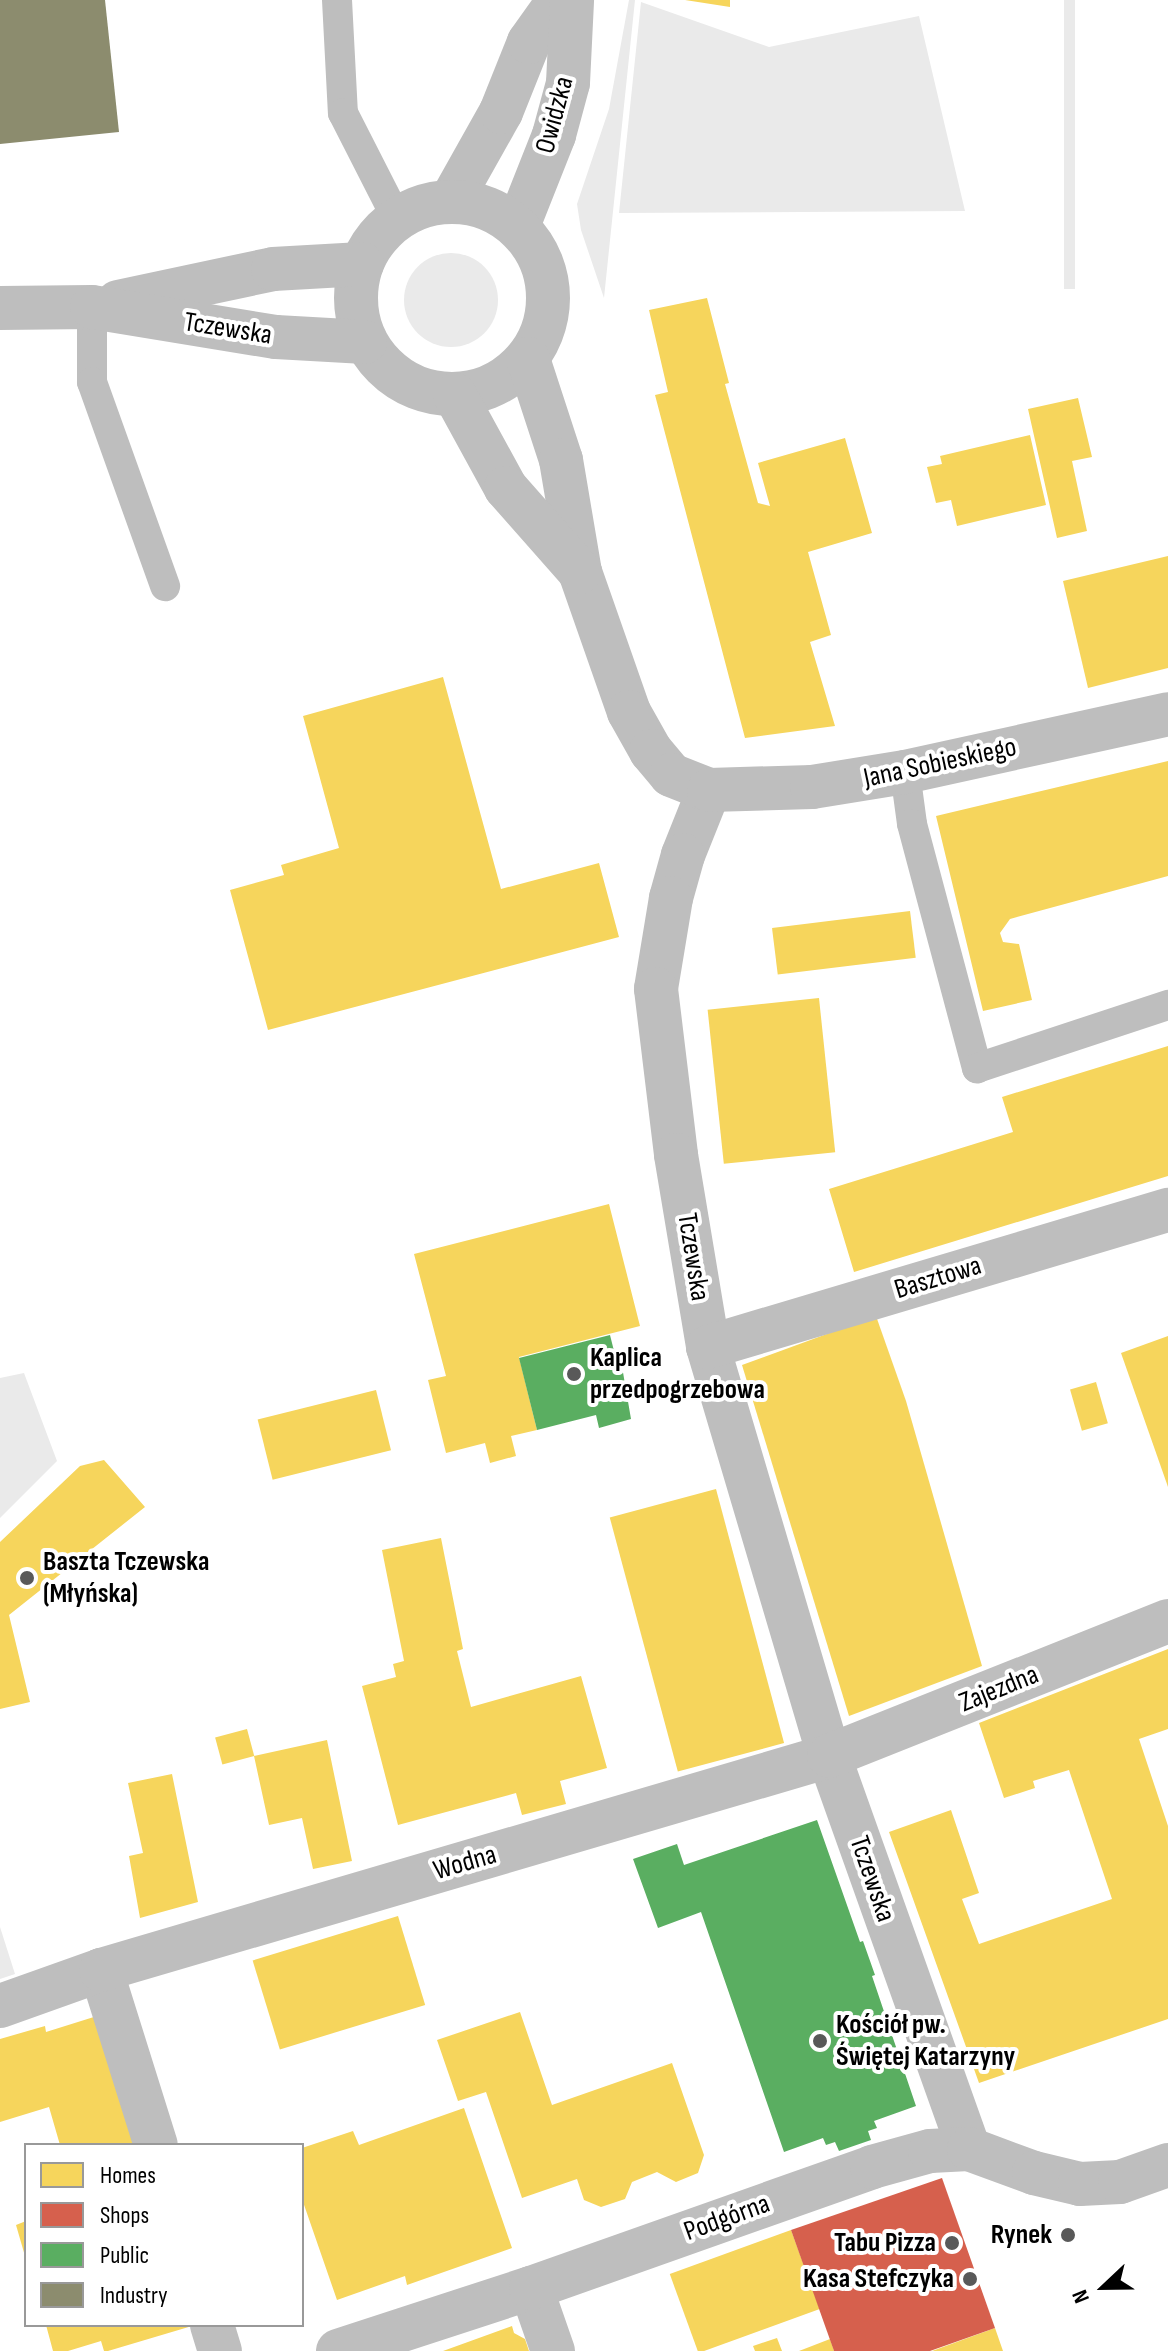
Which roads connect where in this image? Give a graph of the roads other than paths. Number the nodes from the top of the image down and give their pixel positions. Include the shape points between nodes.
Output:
1 (337, 0) edge
2 (559, 0) edge
3 (572, 0) edge
4 (451, 201) junction
5 (397, 219) junction
6 (518, 226) junction
7 (362, 264) junction
8 (92, 307) junction
9 (0, 308) edge
10 (365, 342) junction
11 (528, 359) junction
12 (455, 395) junction
13 (580, 572) junction
14 (165, 586) dead end
15 (1168, 714) edge
16 (905, 772) junction
17 (709, 790) junction
18 (1168, 1005) edge
19 (1168, 1210) edge
20 (708, 1347) junction
21 (1168, 1621) edge
22 (829, 1756) junction
23 (101, 1970) junction
24 (0, 2006) edge
25 (155, 2143) edge
26 (969, 2149) junction
27 (1168, 2165) edge
28 (531, 2288) junction
29 (213, 2327) edge
30 (220, 2351) edge
31 (338, 2351) edge
32 (553, 2351) edge

1 - 5 lane via 343,113
2 - 4 street, Owidzka via 529,42 501,112
3 - 6 street, Owidzka via 568,83
4 - 5 street via 422,206
4 - 6 street via 486,207
5 - 7 street via 376,239
6 - 11 street via 547,277 549,306
7 - 8 street, Tczewska via 273,269
7 - 10 street via 356,301
8 - 9 street, Tczewska
8 - 10 street, Tczewska via 276,337
8 - 14 lane via 92,382
10 - 12 street via 402,381 427,392
11 - 12 street via 496,385
11 - 13 street via 561,460
12 - 13 street via 506,488
13 - 17 street via 629,712 651,751 671,775
15 - 16 street, Jana Sobieskiego
16 - 17 street, Jana Sobieskiego via 812,787
16 - 18 lane via 912,824 977,1068
17 - 20 street, Tczewska via 679,870 656,989 676,1155
19 - 20 street, Basztowa
20 - 22 street, Tczewska
21 - 22 street, Zajezdna
22 - 23 street, Wodna
22 - 26 street, Tczewska
23 - 24 street, Wodna
23 - 25 street
26 - 27 street, Podgórna via 1080,2184 1120,2182
26 - 28 street, Podgórna via 930,2151 872,2167
28 - 31 street, Podgórna
28 - 32 street
29 - 30 street

